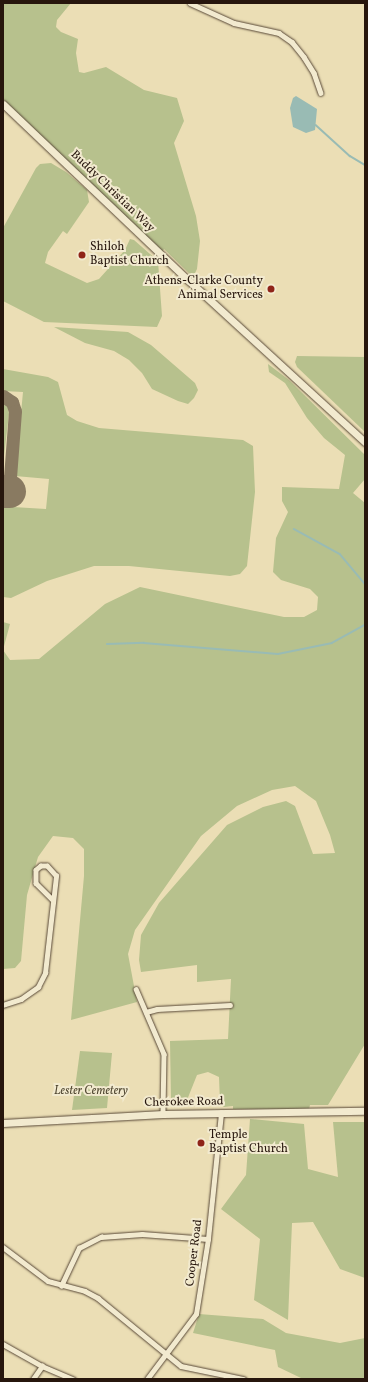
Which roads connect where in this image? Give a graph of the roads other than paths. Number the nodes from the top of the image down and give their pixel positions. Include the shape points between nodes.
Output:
1 (190, 3) edge
2 (321, 93) dead end
3 (3, 104) edge
4 (365, 442) edge
5 (53, 900) junction
6 (136, 989) dead end
7 (3, 1005) edge
8 (230, 1005) dead end
9 (146, 1012) junction
10 (365, 1111) edge
11 (221, 1112) junction
12 (163, 1114) junction
13 (3, 1123) edge
14 (208, 1239) junction
15 (3, 1247) edge
16 (61, 1286) junction
17 (3, 1344) edge
18 (166, 1355) junction
19 (42, 1366) junction
20 (33, 1379) edge
21 (73, 1379) edge
22 (147, 1379) edge
23 (244, 1379) edge

1 - 2 street via 234,23 279,33 292,42 304,57 314,73
3 - 4 street, Buddy Christian Way via 188,280
5 - 5 street via 56,876 47,866 41,866 36,870 36,883
5 - 7 street via 45,973 38,987 20,999
6 - 9 street
8 - 9 street via 156,1009
9 - 12 street via 164,1054
10 - 11 street, Cherokee Road
11 - 12 street, Cherokee Road
11 - 14 street, Cooper Road
12 - 13 street, Cherokee Road
14 - 16 street via 142,1234 100,1237 79,1248
14 - 18 street, Cooper Road via 196,1314
15 - 16 street via 48,1281
16 - 18 street via 85,1291 98,1298
17 - 19 street
18 - 22 street, Cooper Road
18 - 23 street via 181,1366
19 - 20 street
19 - 21 street

